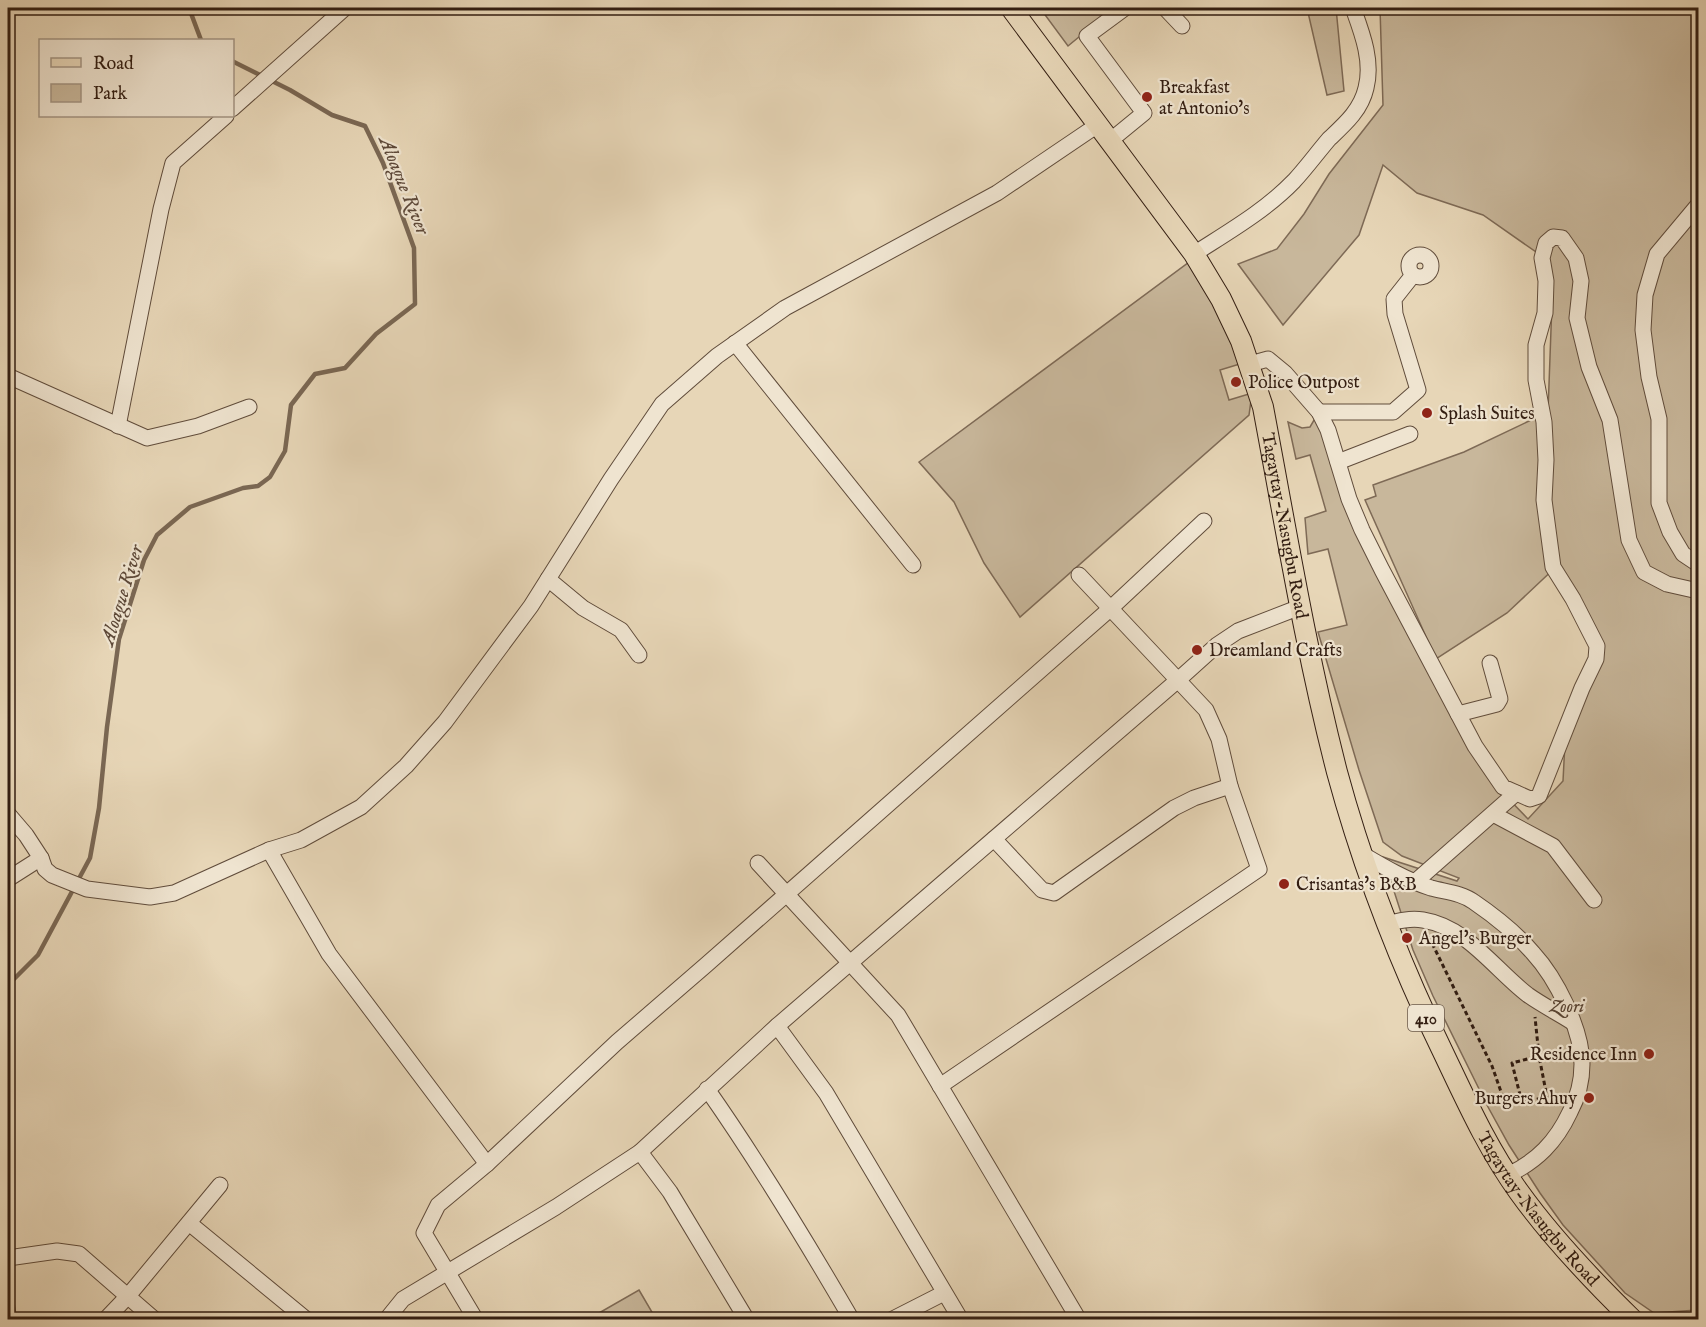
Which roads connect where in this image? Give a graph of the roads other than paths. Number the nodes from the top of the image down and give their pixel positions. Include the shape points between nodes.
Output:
1 (345, 8) edge
2 (1011, 8) edge
3 (1125, 8) edge
4 (1165, 8) edge
5 (1353, 8) edge
6 (1182, 26) dead end
7 (234, 107) edge
8 (225, 117) edge
9 (1099, 124) junction
10 (1111, 140) junction
11 (1698, 205) edge
12 (1194, 254) junction
13 (1413, 275) dead end
14 (735, 343) junction
15 (1250, 364) junction
16 (8, 376) edge
17 (249, 407) dead end
18 (1319, 412) junction
19 (118, 426) junction
20 (1410, 434) dead end
21 (1338, 462) junction
22 (1204, 521) dead end
23 (1698, 564) edge
24 (913, 565) dead end
25 (1079, 575) dead end
26 (548, 579) junction
27 (1698, 591) edge
28 (1300, 607) junction
29 (1111, 608) junction
30 (639, 655) dead end
31 (1490, 663) dead end
32 (1178, 680) junction
33 (1458, 714) junction
34 (1230, 786) junction
35 (1516, 793) junction
36 (8, 814) edge
37 (1493, 814) junction
38 (994, 839) junction
39 (269, 850) junction
40 (1362, 854) junction
41 (41, 858) junction
42 (758, 863) dead end
43 (8, 879) edge
44 (1415, 882) junction
45 (786, 894) junction
46 (1594, 900) dead end
47 (1386, 924) junction
48 (850, 963) junction
49 (1572, 1022) junction
50 (777, 1026) junction
51 (940, 1086) junction
52 (707, 1089) junction
53 (640, 1152) junction
54 (487, 1164) junction
55 (1508, 1175) junction
56 (220, 1185) dead end
57 (189, 1223) junction
58 (12, 1257) edge
59 (448, 1272) junction
60 (944, 1293) junction
61 (128, 1296) junction
62 (105, 1320) edge
63 (155, 1320) edge
64 (306, 1320) edge
65 (386, 1320) edge
66 (476, 1320) edge
67 (747, 1320) edge
68 (852, 1320) edge
69 (891, 1320) edge
70 (961, 1320) edge
71 (1079, 1320) edge
72 (1633, 1320) edge

1 - 7 street
2 - 9 main road, Tagaytay-Nasugbu Road / 410
3 - 10 street via 1087,36 1144,113
4 - 6 street
5 - 12 street via 1367,48 1367,86 1361,104 1293,182 1244,222
8 - 19 street via 173,163
9 - 10 main road, Tagaytay-Nasugbu Road / 410
9 - 14 street via 997,193 785,308
10 - 12 main road, Tagaytay-Nasugbu Road / 410
11 - 23 street via 1657,254 1645,295 1643,330 1659,418 1659,503 1683,554
12 - 15 main road, Tagaytay-Nasugbu Road / 410 via 1221,298
13 - 18 street via 1394,299 1418,390 1393,412
14 - 24 street
14 - 26 street via 662,404
15 - 18 street via 1268,359
15 - 28 main road, Tagaytay-Nasugbu Road / 410 via 1263,407
16 - 19 street
17 - 19 street via 198,426 147,438
18 - 21 street
20 - 21 street
21 - 33 street via 1362,530
22 - 29 street
25 - 29 street
26 - 30 street via 583,608 621,630
26 - 39 street via 445,722 406,766 360,807 301,840
27 - 35 street via 1666,584 1644,572 1629,540 1610,420 1589,367 1577,318 1581,281 1576,258 1562,238 1553,237 1546,243 1542,258 1545,313 1536,345 1536,380 1545,441 1544,500 1553,567 1598,646 1539,796 1530,799
28 - 32 street via 1238,631 1216,645
28 - 40 main road, Tagaytay-Nasugbu Road / 410 via 1332,751
29 - 32 street
29 - 45 street
31 - 33 street via 1500,699 1497,704
32 - 34 street via 1206,710 1214,725
32 - 38 street
33 - 35 street via 1503,787
34 - 38 street via 1174,808 1054,893 1042,890
34 - 51 street via 1259,869
35 - 37 street
36 - 41 street
37 - 44 street
37 - 46 street via 1553,846
38 - 48 street
39 - 41 street via 174,892 150,897 87,889 52,875
39 - 54 street via 329,954
40 - 44 street
40 - 47 main road, Tagaytay-Nasugbu Road / 410
41 - 43 street
42 - 45 street
44 - 49 street via 1472,900 1515,934 1549,975
45 - 48 street
45 - 54 street via 617,1042
47 - 49 street via 1421,919 1454,933 1528,995
47 - 55 main road, Tagaytay-Nasugbu Road / 410 via 1456,1082
48 - 50 street
48 - 51 street via 898,1015
49 - 55 street via 1582,1062 1578,1097 1552,1145 1524,1168
50 - 52 street
50 - 60 street via 826,1093
51 - 71 street
52 - 53 street
52 - 68 street via 807,1242
53 - 59 street
53 - 67 street via 670,1191
54 - 59 street via 438,1205 424,1233
55 - 72 main road, Tagaytay-Nasugbu Road / 410 via 1562,1246
56 - 57 street
57 - 61 street
57 - 64 street
58 - 61 street via 57,1251 79,1254
59 - 65 street via 403,1299
59 - 66 street
60 - 69 street
60 - 70 street
61 - 62 street
61 - 63 street

